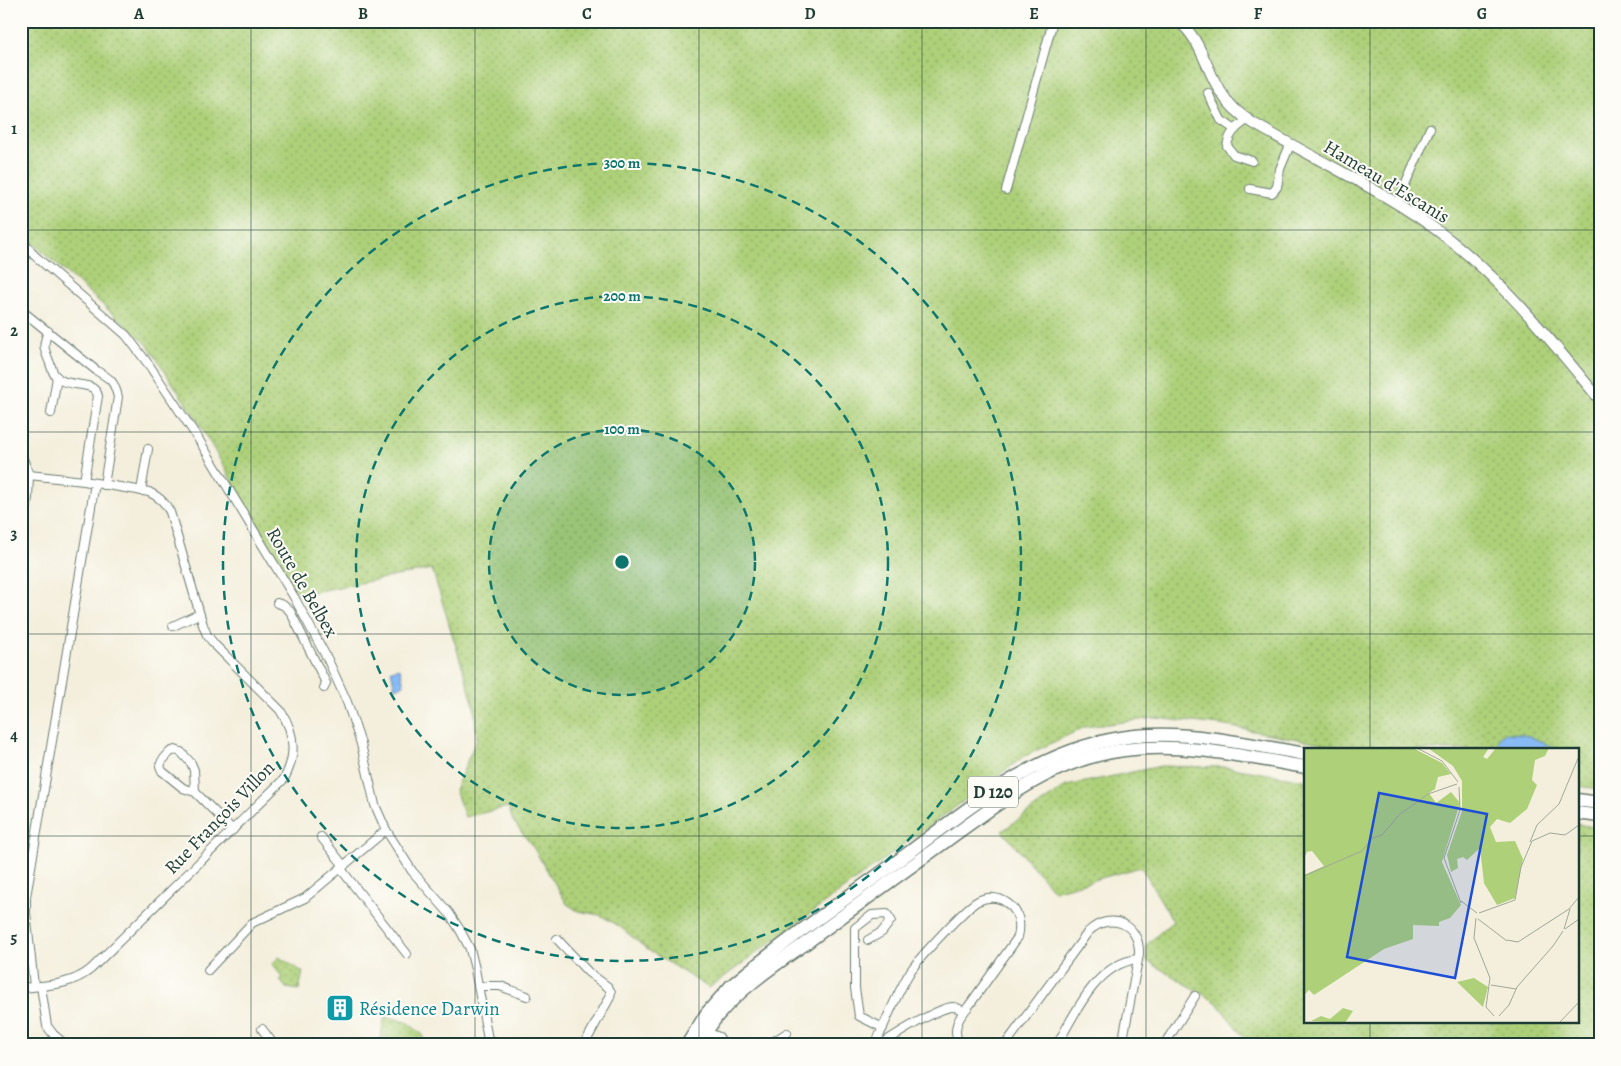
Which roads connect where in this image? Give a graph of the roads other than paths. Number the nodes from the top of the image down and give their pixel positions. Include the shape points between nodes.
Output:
1 (1053, 21) edge
2 (1180, 22) edge
3 (1208, 93) dead end
4 (1247, 120) junction
5 (1430, 128) dead end
6 (1234, 129) junction
7 (1290, 145) junction
8 (1252, 161) dead end
9 (1250, 189) dead end
10 (1006, 190) dead end
11 (1397, 204) junction
12 (21, 240) edge
13 (21, 310) edge
14 (48, 331) junction
15 (57, 377) junction
16 (1600, 400) edge
17 (51, 413) dead end
18 (148, 449) dead end
19 (21, 453) edge
20 (28, 475) junction
21 (84, 481) junction
22 (95, 483) junction
23 (104, 485) junction
24 (141, 491) junction
25 (21, 542) edge
26 (277, 603) dead end
27 (199, 614) junction
28 (174, 626) dead end
29 (328, 660) junction
30 (318, 665) junction
31 (324, 688) dead end
32 (1304, 754) edge
33 (1304, 767) edge
34 (195, 792) junction
35 (1578, 800) edge
36 (1600, 803) edge
37 (1578, 813) edge
38 (1600, 816) edge
39 (232, 830) junction
40 (386, 830) junction
41 (321, 837) dead end
42 (343, 867) junction
43 (557, 939) dead end
44 (868, 940) dead end
45 (407, 954) dead end
46 (1138, 960) junction
47 (208, 970) dead end
48 (38, 986) junction
49 (478, 986) junction
50 (21, 988) edge
51 (527, 996) dead end
52 (1195, 996) dead end
53 (964, 1012) junction
54 (882, 1028) junction
55 (262, 1029) dead end
56 (706, 1032) junction
57 (787, 1034) dead end
58 (489, 1043) edge
59 (66, 1045) edge
60 (274, 1045) edge
61 (506, 1045) edge
62 (584, 1045) edge
63 (687, 1045) edge
64 (698, 1045) edge
65 (724, 1045) edge
66 (768, 1045) edge
67 (875, 1045) edge
68 (880, 1045) edge
69 (959, 1045) edge
70 (1005, 1045) edge
71 (1057, 1045) edge
72 (1122, 1045) edge
73 (1164, 1045) edge

1 - 10 street
2 - 4 street, Hameau d'Escanis via 1194,40 1219,90
3 - 6 street via 1221,120
4 - 6 street
4 - 7 street, Hameau d'Escanis
5 - 11 street
6 - 8 street via 1227,146 1234,155
7 - 9 street via 1277,187 1272,193
7 - 11 street, Hameau d'Escanis
11 - 16 street, Hameau d'Escanis via 1447,238 1490,275
12 - 29 street, Route de Belbex via 126,336 150,365 200,440
13 - 14 street
14 - 15 street via 43,346
14 - 23 street via 115,385 118,397
15 - 17 street
15 - 21 street via 62,382 93,387 98,392
18 - 24 street
19 - 20 street
20 - 21 street, Rue François Villon
20 - 25 street
21 - 22 street, Rue François Villon
22 - 23 street, Rue François Villon
22 - 48 street via 26,897
23 - 24 street, Rue François Villon
24 - 27 street, Rue François Villon via 157,496 170,512
26 - 30 street via 290,611
27 - 28 street
27 - 39 street, Rue François Villon via 207,635 215,645 280,710 293,741 290,769 284,779
29 - 30 street
29 - 40 street, Route de Belbex via 347,702 375,805
30 - 31 street via 326,683
32 - 63 main road, D 120 via 1182,735 1148,735 1094,743 1050,758 1003,784 731,986 707,1013
33 - 56 main road, D 120 via 1221,752 1165,748 1123,750 1078,761 1047,773 1010,794 746,986
34 - 34 street via 191,764 181,752 170,752 162,761 162,771 183,788
34 - 39 street
35 - 36 main road
37 - 38 main road
39 - 48 street, Rue François Villon via 88,972 61,984
40 - 42 street
40 - 49 street, Route de Belbex via 412,871 460,930 470,949
41 - 42 street
42 - 45 street
42 - 47 street via 306,898 252,923
43 - 62 street via 611,992
44 - 54 street via 882,932 890,920 887,914 872,915 855,928 855,988 859,1016
46 - 70 street via 1140,946 1124,924 1112,921 1093,927
46 - 71 street via 1122,962 1099,981 1080,1005
46 - 72 street
48 - 50 street, Rue François Villon
48 - 59 street via 47,1026
49 - 51 street via 500,986
49 - 58 street, Route de Belbex
52 - 73 street
53 - 54 street via 1018,937 1020,923 1017,915 1000,899 984,898 969,906 918,960
53 - 68 street via 954,1007 942,1010
53 - 69 street via 956,1024
54 - 67 street
55 - 60 street
56 - 64 main road, D 120
56 - 65 street via 718,1037
57 - 66 street
58 - 61 street

